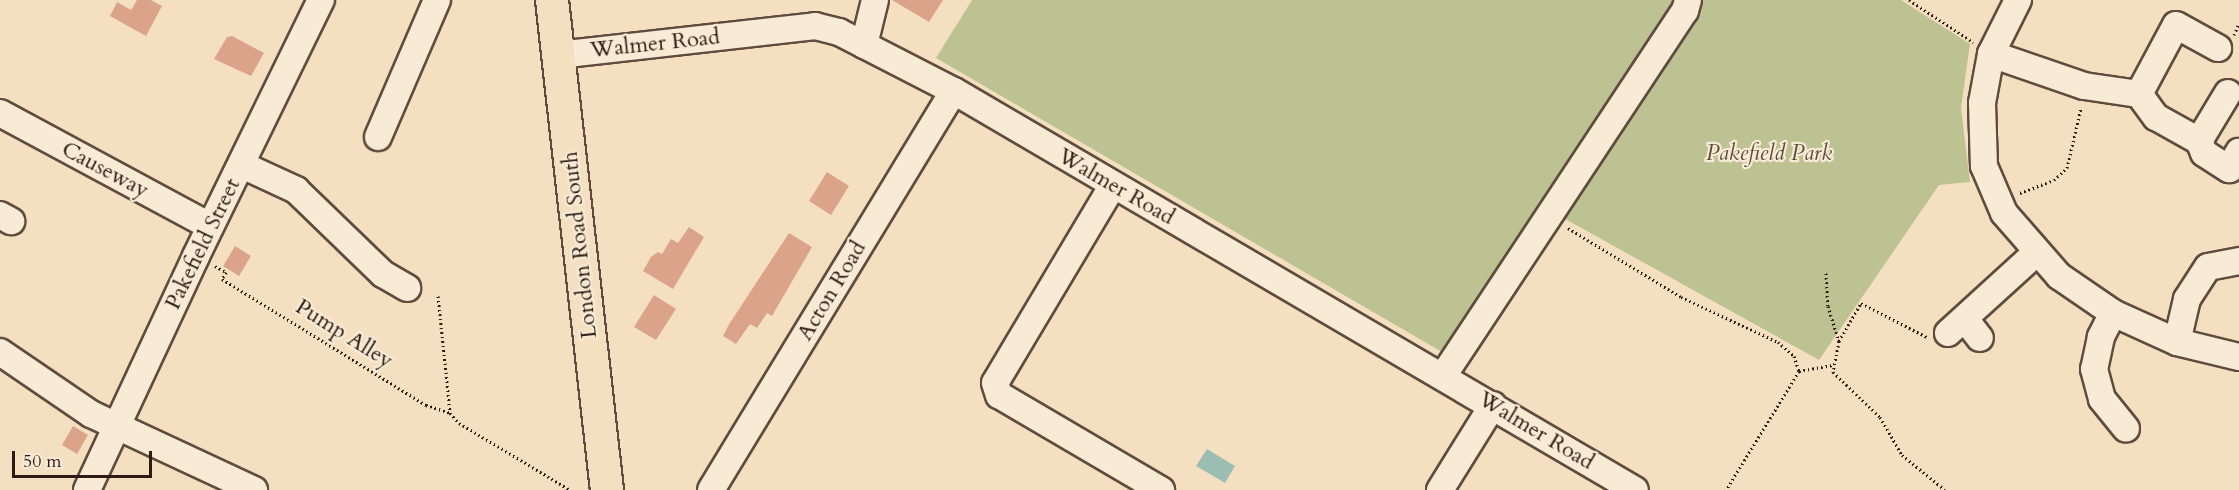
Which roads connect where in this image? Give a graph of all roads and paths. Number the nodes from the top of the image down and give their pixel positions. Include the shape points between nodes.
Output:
1 (321, 0) edge
2 (437, 0) edge
3 (552, 0) edge
4 (875, 0) edge
5 (1688, 0) edge
6 (1909, 0) edge
7 (2018, 0) edge
8 (864, 45) junction
9 (2218, 48) dead end
10 (1991, 54) junction
11 (558, 55) junction
12 (2084, 86) junction
13 (2143, 86) junction
14 (954, 91) junction
15 (2228, 93) dead end
16 (0, 113) edge
17 (378, 137) dead end
18 (2199, 141) junction
19 (2239, 152) edge
20 (242, 165) junction
21 (1113, 185) junction
22 (1998, 200) junction
23 (1549, 216) junction
24 (210, 226) junction
25 (2036, 254) junction
26 (2239, 261) edge
27 (1826, 273) dead end
28 (222, 279) dead end
29 (407, 288) dead end
30 (438, 296) dead end
31 (2113, 313) junction
32 (1965, 330) joint
33 (1839, 341) junction
34 (2177, 342) junction
35 (0, 352) edge
36 (2239, 357) edge
37 (1832, 365) junction
38 (1799, 370) junction
39 (1443, 376) junction
40 (1493, 405) junction
41 (450, 413) junction
42 (116, 427) junction
43 (2126, 429) dead end
44 (87, 490) edge
45 (254, 490) edge
46 (570, 490) edge
47 (607, 490) edge
48 (711, 490) edge
49 (1161, 490) edge
50 (1440, 490) edge
51 (1635, 490) edge
52 (1726, 490) edge
53 (1945, 490) edge

1 - 20 street, Pakefield Street
2 - 17 street
3 - 11 main road, London Road South
4 - 8 street
5 - 23 street
6 - 10 path
7 - 10 street
8 - 11 street, Walmer Road via 839,32 815,26
8 - 14 street, Walmer Road
9 - 13 street via 2176,25
10 - 12 street
10 - 22 street via 1982,103 1984,166
11 - 47 main road, London Road South
12 - 13 street
12 - 22 path via 2079,127 2067,168 2054,180
13 - 18 street via 2156,117
14 - 21 street, Walmer Road
14 - 48 street, Acton Road
15 - 18 street
16 - 24 street, Causeway
18 - 19 street via 2204,153 2229,169
20 - 24 street, Pakefield Street
20 - 29 street via 296,190 369,244 383,274
21 - 39 street, Walmer Road
21 - 49 street via 995,383 999,395
22 - 25 street
23 - 38 path via 1681,297 1778,342 1794,356
23 - 39 street
24 - 42 street, Pakefield Street
25 - 31 street via 2059,276
25 - 32 street
26 - 34 street via 2208,267 2187,299
27 - 33 path via 1828,306
28 - 41 path, Pump Alley via 426,405
30 - 41 path
31 - 34 street
31 - 43 street via 2101,337 2094,369 2102,399
32 - 33 path via 1937,338 1923,337 1862,303
33 - 37 path
34 - 36 street
35 - 42 street
37 - 38 path
37 - 53 path via 1833,372 1880,417 1902,455
38 - 52 path
39 - 40 street, Walmer Road
40 - 50 street
40 - 51 street, Walmer Road
41 - 46 path, Pump Alley via 459,423
42 - 44 street, Pakefield Street
42 - 45 street

